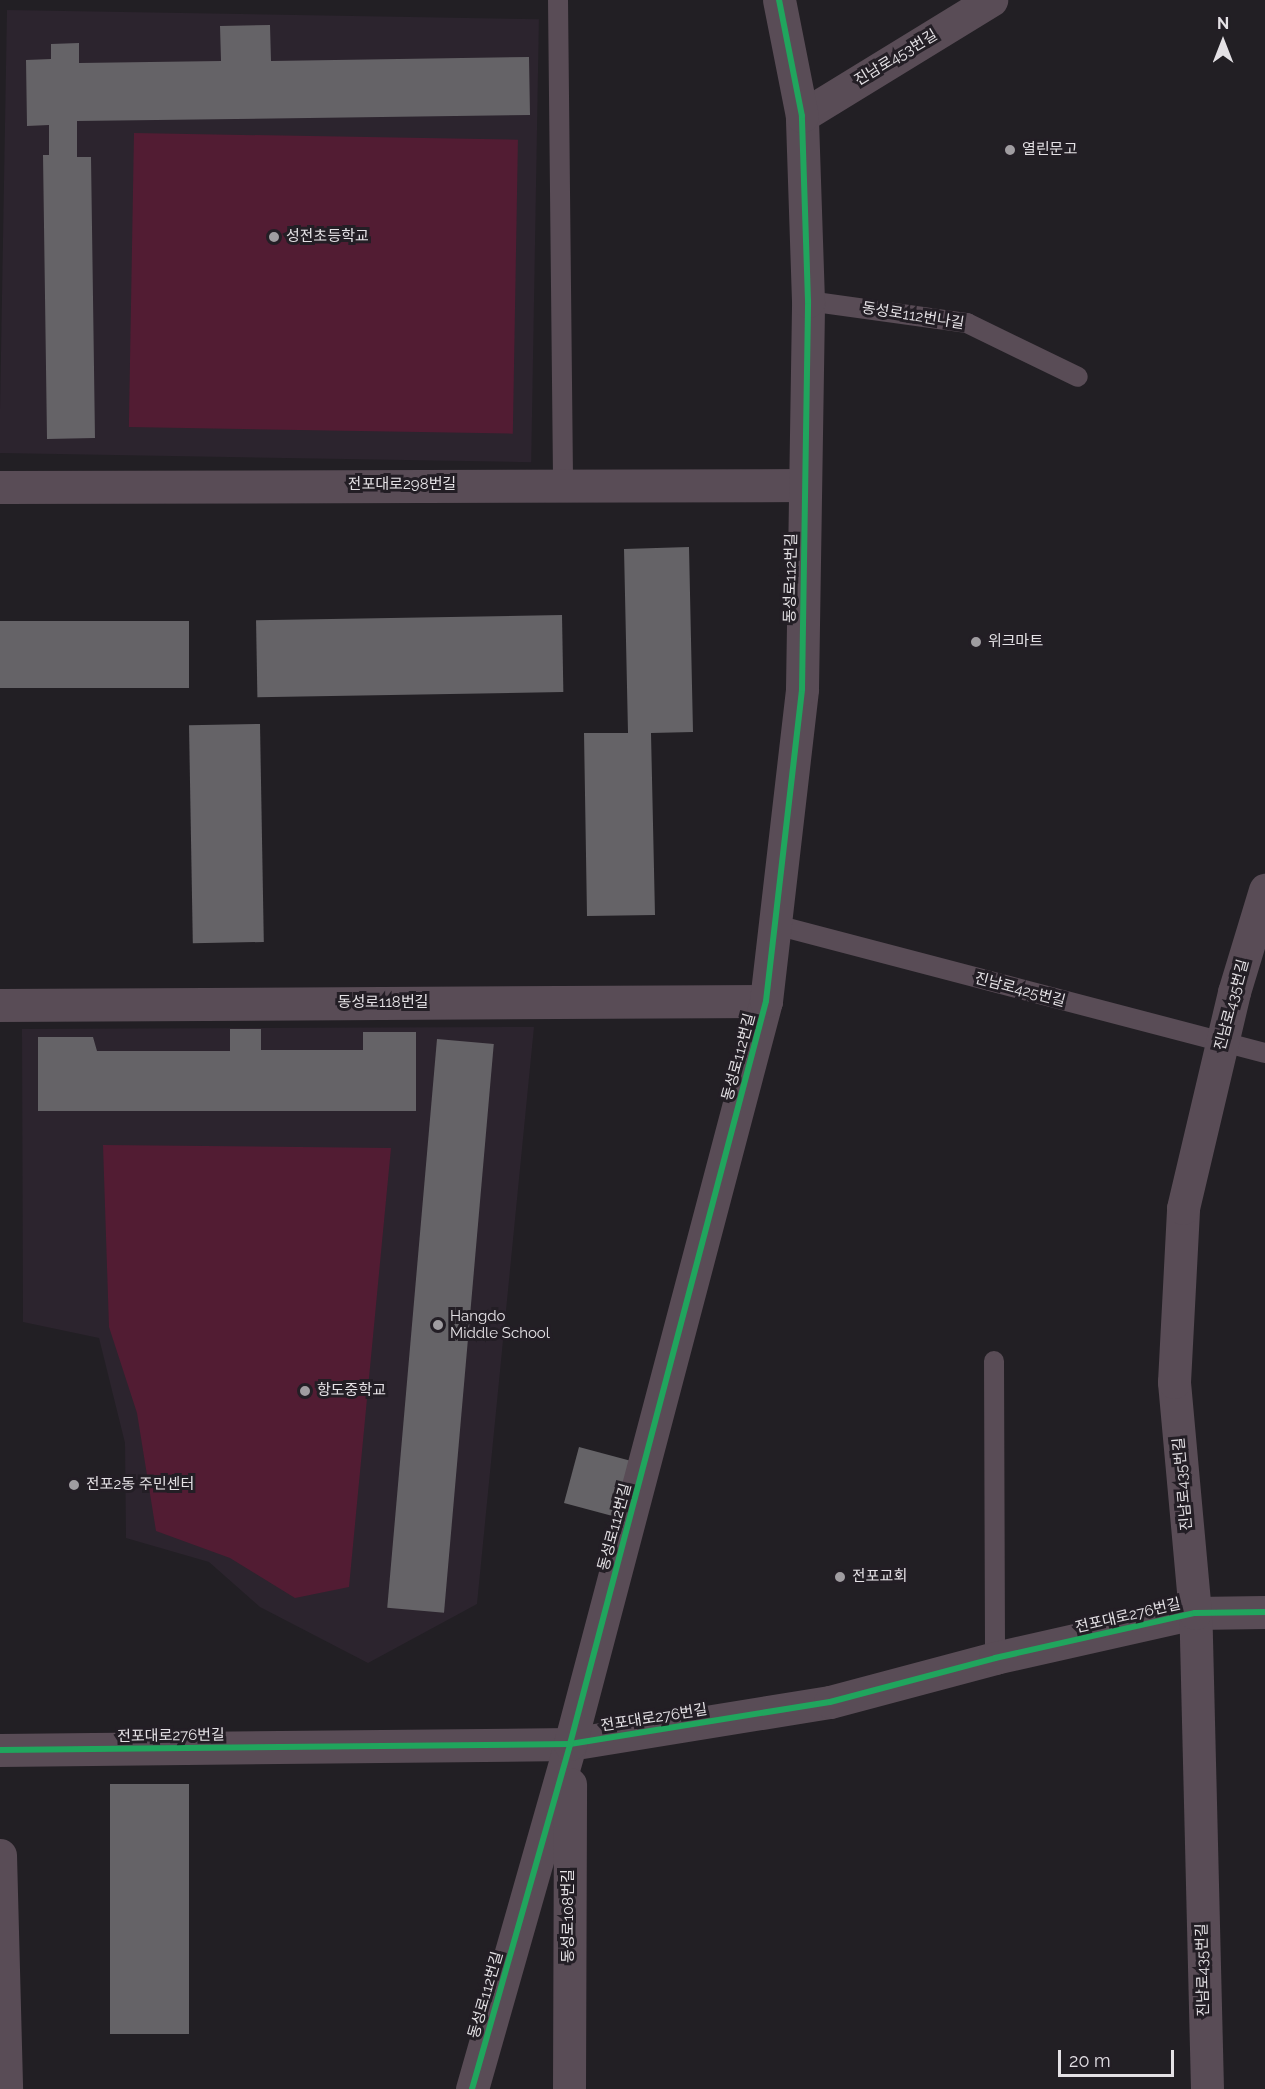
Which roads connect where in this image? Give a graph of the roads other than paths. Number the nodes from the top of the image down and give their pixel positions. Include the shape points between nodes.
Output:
1 (558, 0) edge
2 (779, 0) edge
3 (991, 0) edge
4 (801, 116) junction
5 (808, 301) junction
6 (1078, 377) dead end
7 (563, 485) junction
8 (805, 485) junction
9 (0, 487) edge
10 (1265, 890) edge
11 (776, 925) junction
12 (766, 1001) junction
13 (0, 1005) edge
14 (1222, 1044) junction
15 (1265, 1053) edge
16 (994, 1361) dead end
17 (1265, 1612) edge
18 (1195, 1613) junction
19 (995, 1658) junction
20 (570, 1744) junction
21 (0, 1750) edge
22 (0, 1855) edge
23 (6, 2089) edge
24 (472, 2089) edge
25 (568, 2089) edge
26 (1207, 2089) edge

1 - 7 lane
2 - 4 street, 동성로112번길
3 - 4 street, 진남로453번길
4 - 5 street, 동성로112번길
5 - 6 lane, 동성로112번나길 via 968,323
5 - 8 street, 동성로112번길
7 - 8 street, 전포대로298번길
7 - 9 street, 전포대로298번길
8 - 11 street, 동성로112번길 via 802,689
10 - 14 street, 진남로435번길
11 - 12 street, 동성로112번길
11 - 14 lane, 진남로425번길
12 - 13 street, 동성로118번길
12 - 20 street, 동성로112번길
14 - 15 lane, 진남로425번길
14 - 18 street, 진남로435번길 via 1183,1208 1175,1359
16 - 19 lane
17 - 18 street, 전포대로276번길
18 - 19 street, 전포대로276번길
18 - 26 street, 진남로435번길
19 - 20 street, 전포대로276번길 via 830,1702
20 - 21 street, 전포대로276번길
20 - 24 street, 동성로112번길
20 - 25 street, 동성로108번길
22 - 23 street

